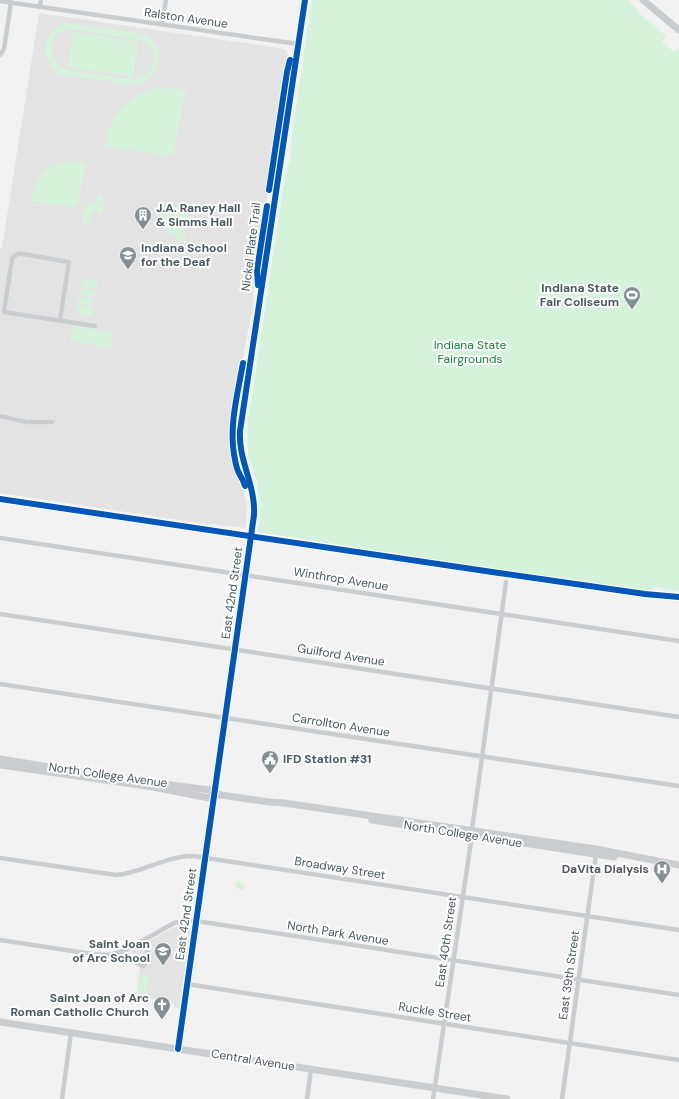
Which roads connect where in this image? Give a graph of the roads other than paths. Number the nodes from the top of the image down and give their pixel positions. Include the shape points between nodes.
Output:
1 (41, 0) edge
2 (166, 0) edge
3 (305, 0) edge
4 (643, 0) edge
5 (0, 1) edge
6 (11, 2) junction
7 (40, 6) junction
8 (162, 24) junction
9 (679, 30) edge
10 (298, 44) junction
11 (0, 55) edge
12 (60, 320) junction
13 (95, 326) dead end
14 (0, 416) edge
15 (52, 422) dead end
16 (0, 538) edge
17 (245, 575) junction
18 (506, 582) dead end
19 (0, 614) edge
20 (502, 614) junction
21 (679, 641) edge
22 (235, 649) junction
23 (0, 684) edge
24 (491, 688) junction
25 (225, 717) junction
26 (679, 717) edge
27 (482, 756) junction
28 (0, 759) edge
29 (0, 765) edge
30 (679, 786) edge
31 (214, 794) junction
32 (472, 833) junction
33 (596, 854) junction
34 (0, 858) edge
35 (205, 858) junction
36 (658, 862) junction
37 (679, 865) edge
38 (462, 897) junction
39 (587, 917) junction
40 (196, 921) junction
41 (679, 930) edge
42 (147, 938) junction
43 (0, 940) edge
44 (118, 953) junction
45 (453, 960) junction
46 (578, 980) junction
47 (187, 984) junction
48 (679, 995) edge
49 (0, 1022) edge
50 (444, 1024) junction
51 (71, 1033) junction
52 (569, 1043) junction
53 (178, 1049) junction
54 (679, 1060) edge
55 (311, 1069) junction
56 (434, 1088) junction
57 (62, 1099) edge
58 (307, 1099) edge
59 (433, 1099) edge
60 (507, 1099) edge
61 (562, 1099) edge

1 - 7 street
2 - 8 street
3 - 10 street, East 42nd Street
4 - 9 main road
5 - 6 street, Ralston Avenue
6 - 7 street, Ralston Avenue
6 - 11 street via 4,49
7 - 8 street, Ralston Avenue
8 - 10 street, Ralston Avenue
10 - 17 street, East 42nd Street via 240,431 241,456 251,487 254,507
12 - 12 street via 69,262 23,254 13,256 4,312
12 - 13 street
14 - 15 street via 26,422
16 - 17 street, Winthrop Avenue
17 - 20 street, Winthrop Avenue
17 - 22 street, East 42nd Street
18 - 20 street, East 40th Street
19 - 22 street, Guilford Avenue
20 - 21 street, Winthrop Avenue
20 - 24 street, East 40th Street
22 - 24 street, Guilford Avenue
22 - 25 street, East 42nd Street
23 - 25 street, Carrollton Avenue
24 - 26 street, Guilford Avenue
24 - 27 street, East 40th Street
25 - 27 street, Carrollton Avenue
25 - 31 street, East 42nd Street
27 - 30 street, Carrollton Avenue
27 - 32 street, East 40th Street
28 - 31 main road, North College Avenue via 210,790
29 - 31 main road, North College Avenue via 209,798
31 - 32 main road, North College Avenue
31 - 35 street, East 42nd Street
32 - 33 main road, North College Avenue
32 - 36 main road, North College Avenue via 596,849
32 - 38 street, East 40th Street
33 - 36 main road, North College Avenue via 647,863
33 - 39 street, East 39th Street
34 - 35 street, Broadway Street via 116,875 176,858
35 - 38 street, Broadway Street
35 - 40 street, East 42nd Street
36 - 37 main road, North College Avenue
38 - 39 street, Broadway Street
38 - 45 street, East 40th Street
39 - 41 street, Broadway Street
39 - 46 street, East 39th Street
40 - 42 street, North Park Avenue via 176,922
40 - 45 street, North Park Avenue
40 - 47 street, East 42nd Street
42 - 44 street, North Park Avenue
42 - 44 street via 144,965
43 - 44 street, North Park Avenue via 95,954
45 - 46 street, North Park Avenue
45 - 50 street, East 40th Street
46 - 48 street, North Park Avenue
46 - 52 street, East 39th Street
47 - 50 street, Ruckle Street
47 - 53 street, East 42nd Street
49 - 51 main road, Central Avenue
50 - 52 street, Ruckle Street
50 - 56 street, East 40th Street
51 - 53 main road, Central Avenue
51 - 57 street
52 - 54 street, Ruckle Street
52 - 61 street, East 39th Street
53 - 55 main road, Central Avenue
55 - 56 main road, Central Avenue
55 - 58 street
56 - 59 street, East 40th Street
56 - 60 main road, Central Avenue

